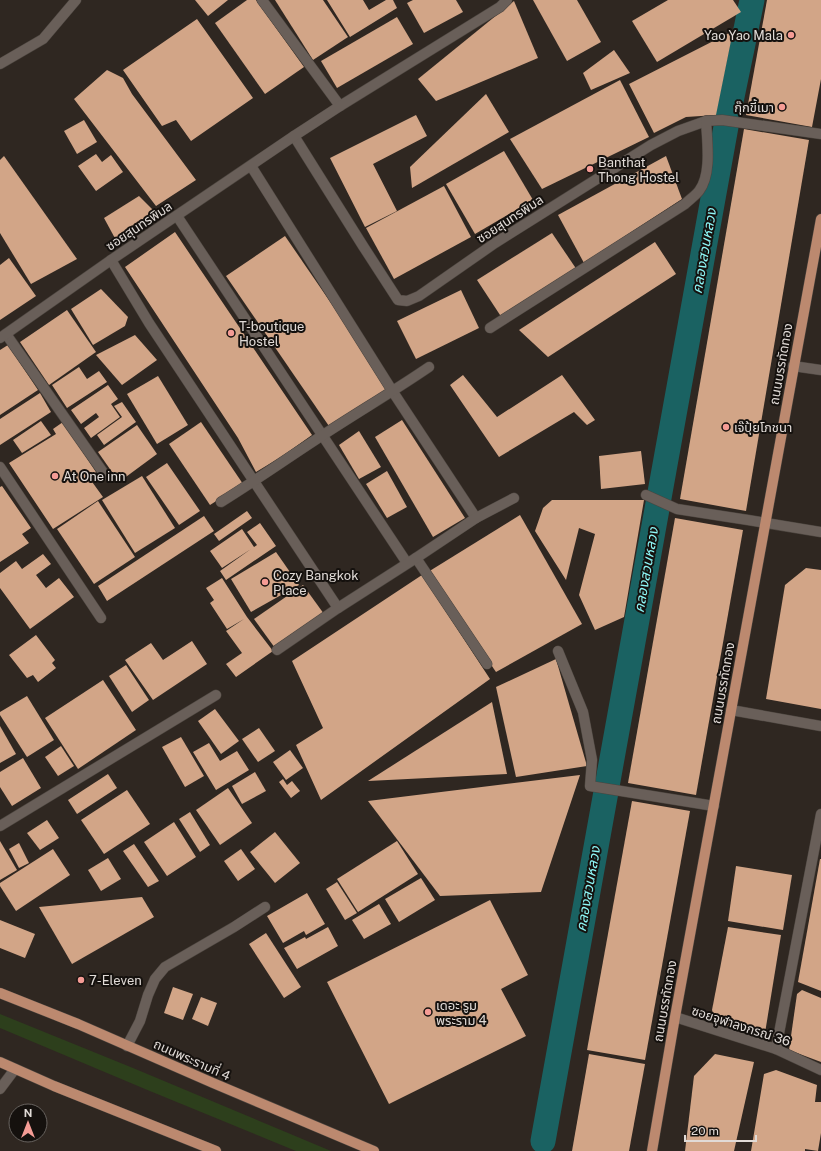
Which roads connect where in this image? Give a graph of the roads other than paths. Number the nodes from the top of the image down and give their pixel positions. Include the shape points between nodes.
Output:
1 (76, 0) edge
2 (262, 0) edge
3 (507, 0) edge
4 (0, 64) edge
5 (340, 106) junction
6 (706, 121) junction
7 (821, 134) edge
8 (294, 136) junction
9 (251, 166) junction
10 (177, 216) junction
11 (821, 219) edge
12 (111, 260) junction
13 (490, 328) dead end
14 (3, 336) edge
15 (793, 366) junction
16 (429, 367) dead end
17 (821, 370) edge
18 (393, 392) junction
19 (323, 435) junction
20 (0, 467) edge
21 (105, 475) dead end
22 (254, 482) junction
23 (646, 495) dead end
24 (514, 498) dead end
25 (221, 502) dead end
26 (476, 518) junction
27 (766, 523) junction
28 (821, 532) edge
29 (411, 561) junction
30 (338, 608) junction
31 (101, 618) dead end
32 (277, 650) dead end
33 (558, 652) dead end
34 (487, 664) dead end
35 (216, 695) dead end
36 (732, 710) junction
37 (821, 726) edge
38 (714, 806) junction
39 (821, 814) edge
40 (0, 826) edge
41 (265, 907) dead end
42 (0, 993) edge
43 (675, 1018) junction
44 (126, 1046) junction
45 (776, 1049) junction
46 (0, 1062) edge
47 (15, 1069) junction
48 (821, 1070) edge
49 (0, 1089) edge
50 (216, 1151) edge
51 (374, 1151) edge
52 (652, 1151) edge

1 - 4 street via 43,39
2 - 5 street
3 - 5 street, ซอยสุนทรพิมล
5 - 8 street, ซอยสุนทรพิมล
6 - 7 street, ซอยสุนทรพิมล via 749,123
6 - 8 street, ซอยสุนทรพิมล via 678,131 651,145 495,243 419,296 407,301 398,300
6 - 13 street via 707,162 705,180 699,192 685,204
8 - 9 street, ซอยสุนทรพิมล
9 - 10 street, ซอยสุนทรพิมล
9 - 18 street
10 - 12 street, ซอยสุนทรพิมล
10 - 19 street
11 - 15 main road, ถนนบรรทัดทอง
12 - 14 street, ซอยสุนทรพิมล
12 - 22 street via 149,323
14 - 21 street
15 - 17 street
15 - 27 main road, ถนนบรรทัดทอง
16 - 18 street
18 - 19 street
18 - 26 street
19 - 22 street
19 - 29 street
20 - 31 street
22 - 25 street
22 - 30 street
23 - 27 street via 677,509
24 - 26 street
26 - 29 street
27 - 28 street
27 - 36 main road, ถนนบรรทัดทอง
29 - 30 street
29 - 34 street
30 - 32 street
33 - 38 street via 584,712 592,760 590,786
35 - 40 street
36 - 37 street
36 - 38 main road, ถนนบรรทัดทอง
38 - 43 main road, ถนนบรรทัดทอง
39 - 45 street
41 - 44 street via 166,967 155,979 140,1021
42 - 44 main road, ถนนพระรามที่ 4
43 - 45 street, ซอยจุฬาลงกรณ์ 36
43 - 52 main road, ถนนบรรทัดทอง
44 - 51 main road, ถนนพระรามที่ 4
45 - 48 street, ซอยจุฬาลงกรณ์ 36
46 - 47 main road
47 - 49 street
47 - 50 main road

